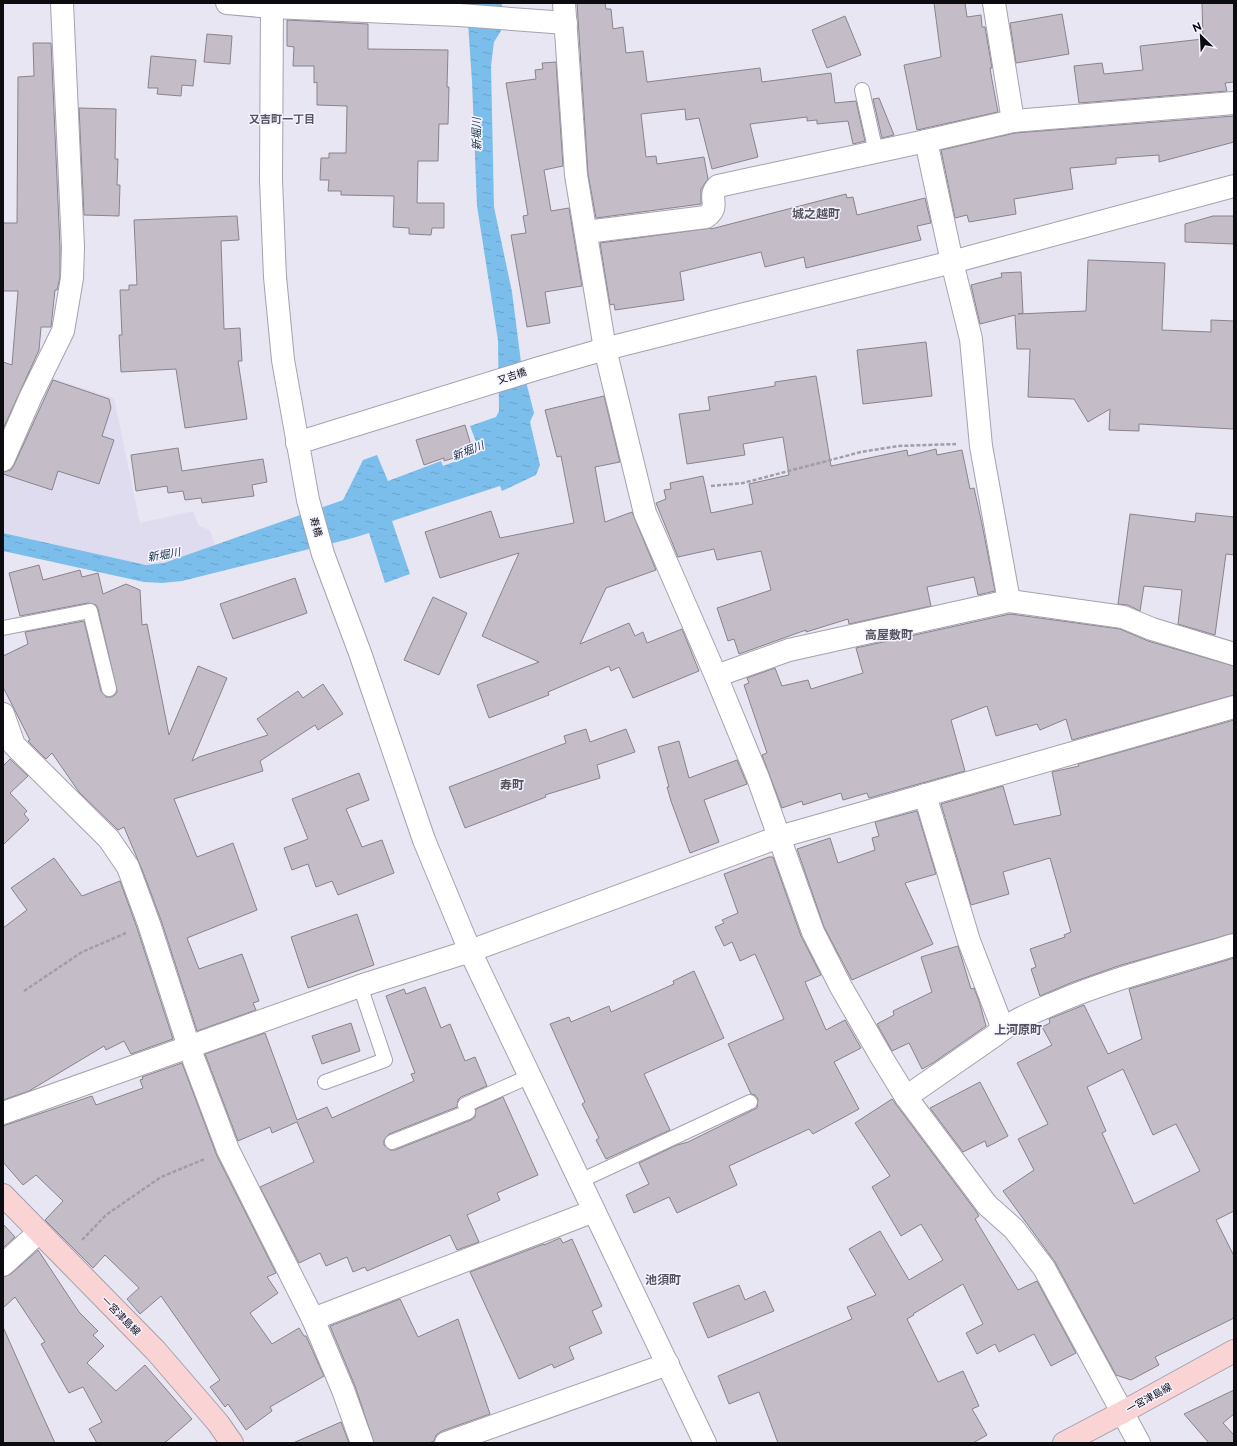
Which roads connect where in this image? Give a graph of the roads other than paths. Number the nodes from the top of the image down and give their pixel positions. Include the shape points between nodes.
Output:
1 (62, 3) edge
2 (227, 3) edge
3 (994, 3) edge
4 (272, 5) edge
5 (460, 9) edge
6 (565, 13) edge
7 (862, 90) dead end
8 (1234, 103) edge
9 (1013, 121) junction
10 (926, 141) junction
11 (876, 152) junction
12 (1234, 186) edge
13 (586, 232) junction
14 (952, 262) junction
15 (605, 350) junction
16 (297, 443) junction
17 (3, 460) edge
18 (1009, 601) junction
19 (3, 628) edge
20 (1234, 654) edge
21 (716, 676) junction
22 (109, 689) dead end
23 (1234, 707) edge
24 (3, 714) edge
25 (9, 750) edge
26 (925, 796) junction
27 (779, 837) junction
28 (1234, 945) edge
29 (470, 951) junction
30 (360, 986) junction
31 (1003, 1029) junction
32 (189, 1047) junction
33 (530, 1076) junction
34 (325, 1082) dead end
35 (906, 1097) junction
36 (750, 1102) dead end
37 (3, 1113) edge
38 (392, 1142) dead end
39 (580, 1181) junction
40 (3, 1196) edge
41 (594, 1211) junction
42 (39, 1232) junction
43 (3, 1265) edge
44 (313, 1319) junction
45 (1234, 1350) edge
46 (668, 1364) junction
47 (1123, 1412) junction
48 (232, 1443) edge
49 (362, 1443) edge
50 (446, 1443) edge
51 (706, 1443) edge
52 (1064, 1443) edge
53 (1139, 1443) edge

1 - 17 street via 73,247 72,278 63,331
2 - 4 street
3 - 9 street
4 - 5 street
4 - 16 street, 寿橋 via 271,180 275,277 282,360
5 - 6 street via 507,20
6 - 13 street via 576,175
7 - 11 lane
8 - 9 street
9 - 10 street
10 - 11 street
10 - 14 street
11 - 13 street via 718,186 713,194 714,208 706,217
12 - 14 street, 又吉橋
13 - 15 street
14 - 15 street, 又吉橋
14 - 18 street via 971,339 981,446
15 - 16 street, 又吉橋
15 - 21 street via 645,513
16 - 29 street, 寿橋 via 308,500 323,554 424,840
18 - 20 street via 1123,617 1152,629
18 - 21 street via 789,650
19 - 22 lane via 90,611
21 - 27 street
23 - 26 street
24 - 25 street
25 - 32 street via 109,839 128,867 150,924
26 - 27 street
26 - 31 street via 969,941
27 - 29 street
27 - 35 street via 813,932 841,987
28 - 31 street via 1085,990 1033,1012
29 - 30 street
29 - 33 street, 寿橋
30 - 32 street
30 - 34 lane via 385,1060
31 - 35 street
32 - 37 street
32 - 44 street via 228,1150
33 - 38 lane via 465,1105 468,1112
33 - 39 street, 寿橋
35 - 47 street via 987,1205 1014,1229 1044,1268
36 - 39 lane
39 - 41 street, 寿橋
40 - 42 main road, 一宮津島線
41 - 44 street
41 - 46 street, 寿橋
42 - 43 street
42 - 48 main road, 一宮津島線 via 156,1351
44 - 49 street
45 - 47 main road, 一宮津島線
46 - 50 street
46 - 51 street, 寿橋
47 - 52 main road, 一宮津島線
47 - 53 street

